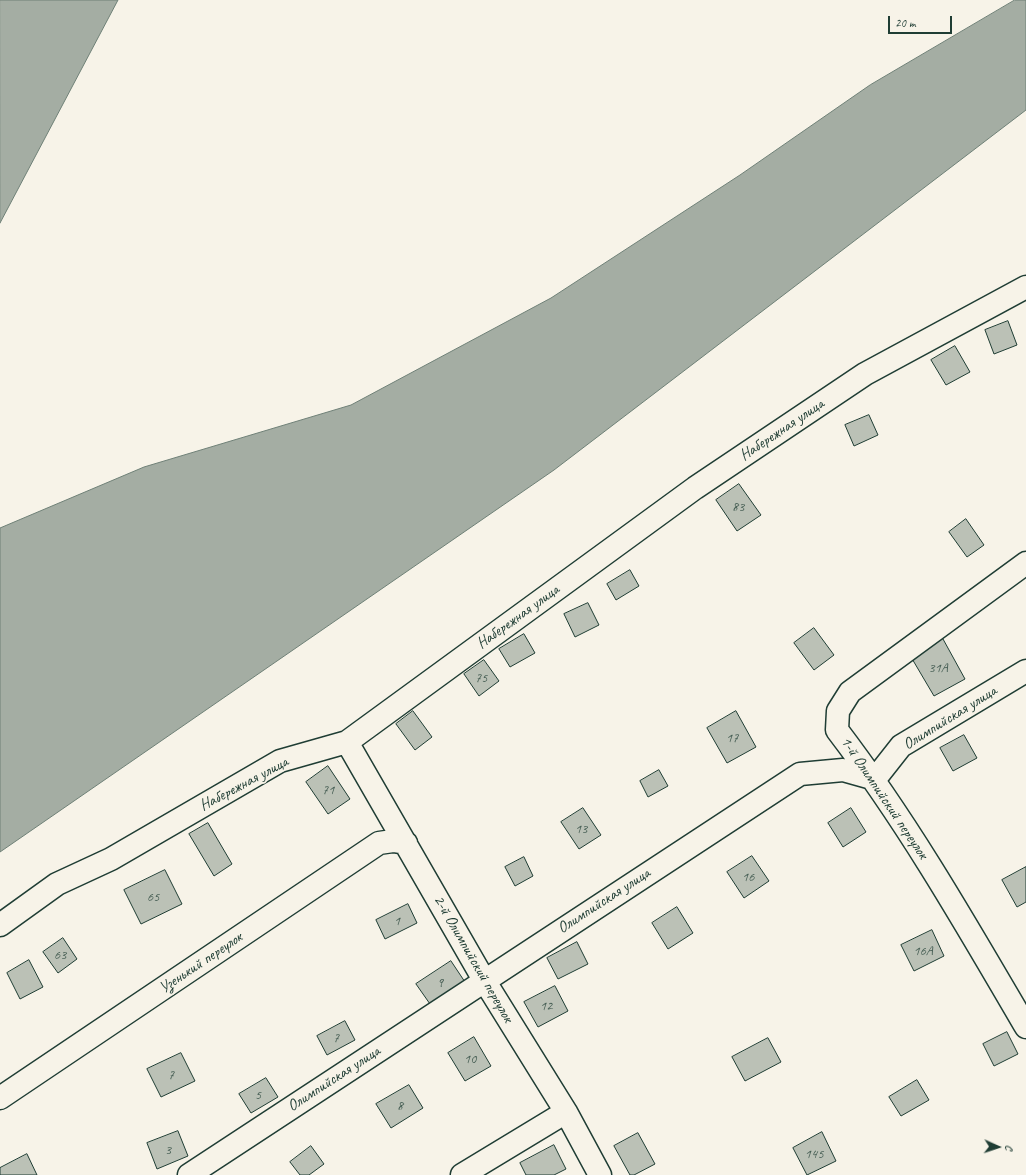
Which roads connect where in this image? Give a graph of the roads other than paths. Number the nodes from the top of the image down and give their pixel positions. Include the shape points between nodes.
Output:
1 (1026, 287) edge
2 (1026, 563) edge
3 (1026, 671) edge
4 (348, 742) junction
5 (875, 779) junction
6 (406, 843) junction
7 (0, 925) edge
8 (484, 980) junction
9 (1026, 1028) edge
10 (0, 1098) edge
11 (566, 1112) junction
12 (189, 1175) edge
13 (462, 1175) edge
14 (600, 1175) edge

1 - 4 street, Набережная улица via 865,374 695,488
2 - 5 street, 1-й Олимпийский переулок via 850,692 838,711 837,730
3 - 5 street, Олимпийская улица via 901,746
4 - 6 street, 2-й Олимпийский переулок
4 - 7 street, Набережная улица via 280,761 111,859 56,884
5 - 8 street, Олимпийская улица via 843,770 800,774
5 - 9 street, 1-й Олимпийский переулок via 960,914
6 - 8 street, 2-й Олимпийский переулок
6 - 10 street, Узенький переулок via 379,843
8 - 11 street, 2-й Олимпийский переулок
8 - 12 street, Олимпийская улица
11 - 13 street
11 - 14 street, 2-й Олимпийский переулок

